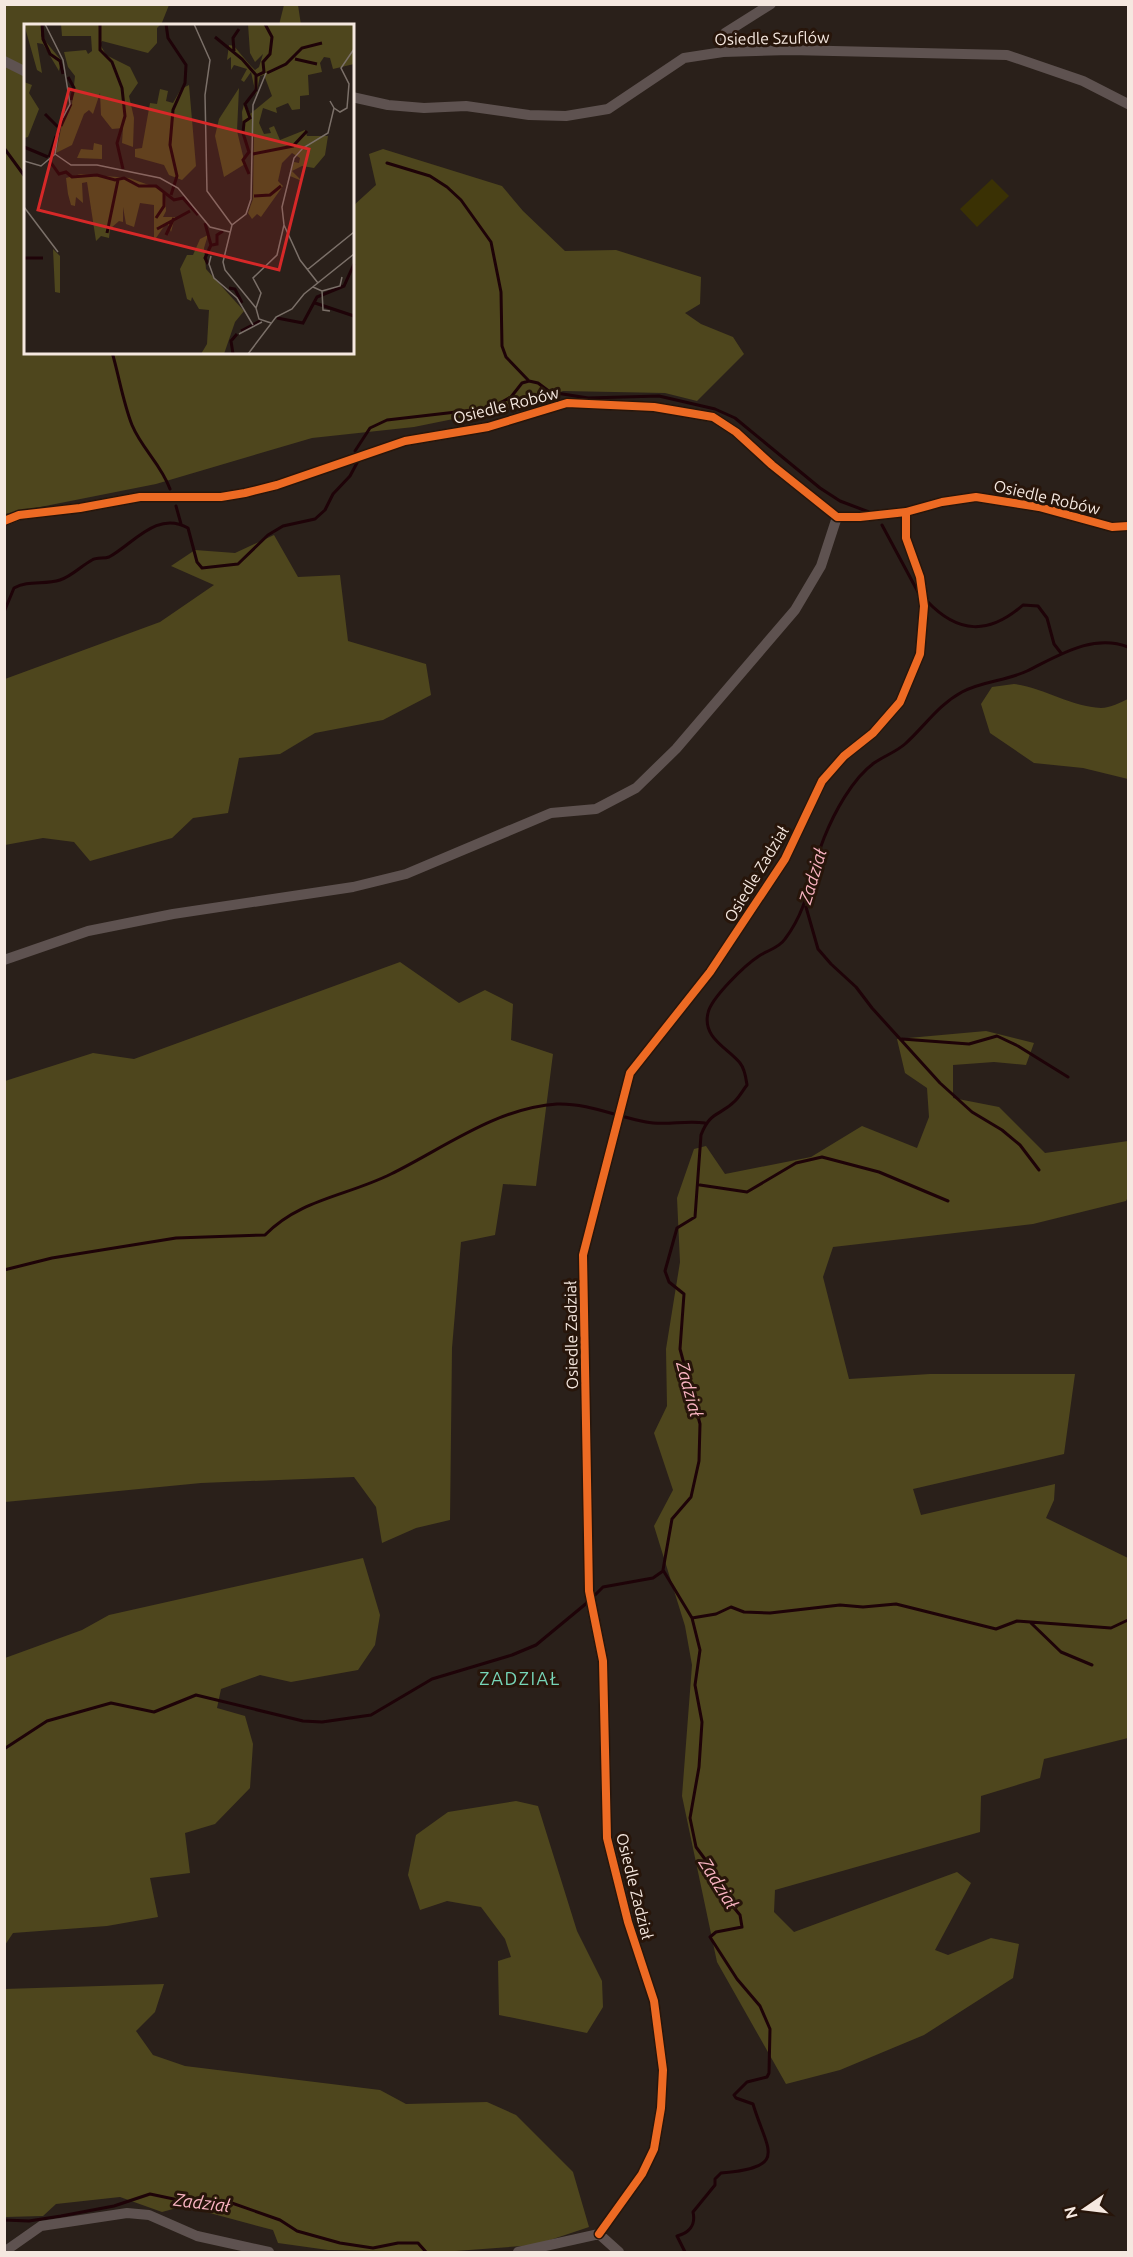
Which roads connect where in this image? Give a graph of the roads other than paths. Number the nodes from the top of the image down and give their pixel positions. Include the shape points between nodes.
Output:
1 (771, 4) edge
2 (723, 52) junction
3 (4, 61) edge
4 (24, 71) edge
5 (354, 96) edge
6 (1128, 104) edge
7 (906, 512) junction
8 (837, 517) junction
9 (4, 521) edge
10 (1128, 526) edge
11 (4, 960) edge
12 (599, 2234) junction
13 (4, 2252) edge
14 (269, 2253) edge
15 (518, 2253) edge
16 (619, 2253) edge

1 - 2 street via 725,33
2 - 5 street, Osiedle Szuflów via 684,58 608,110 566,116 466,106 388,105
2 - 6 street, Osiedle Szuflów via 1007,55 1083,81
3 - 4 street
7 - 8 street, Osiedle Robów
7 - 10 street, Osiedle Robów via 976,497 1039,507 1112,527
7 - 12 street, Osiedle Zadział via 908,549 922,584 924,606 920,654 900,702 822,781 785,859 710,972 630,1073 583,1255 589,1591 603,1661 607,1838 628,1922 654,2001 663,2070 654,2149 642,2174
8 - 9 street, Osiedle Robów via 713,417 654,407 567,404 488,427 405,441 245,493 221,497 140,497 19,515
8 - 11 street via 821,566 795,610 676,749 636,788 596,809 550,813 406,874 353,887 88,931
12 - 15 street
12 - 16 street
13 - 14 street via 41,2226 128,2212 149,2215 197,2236

